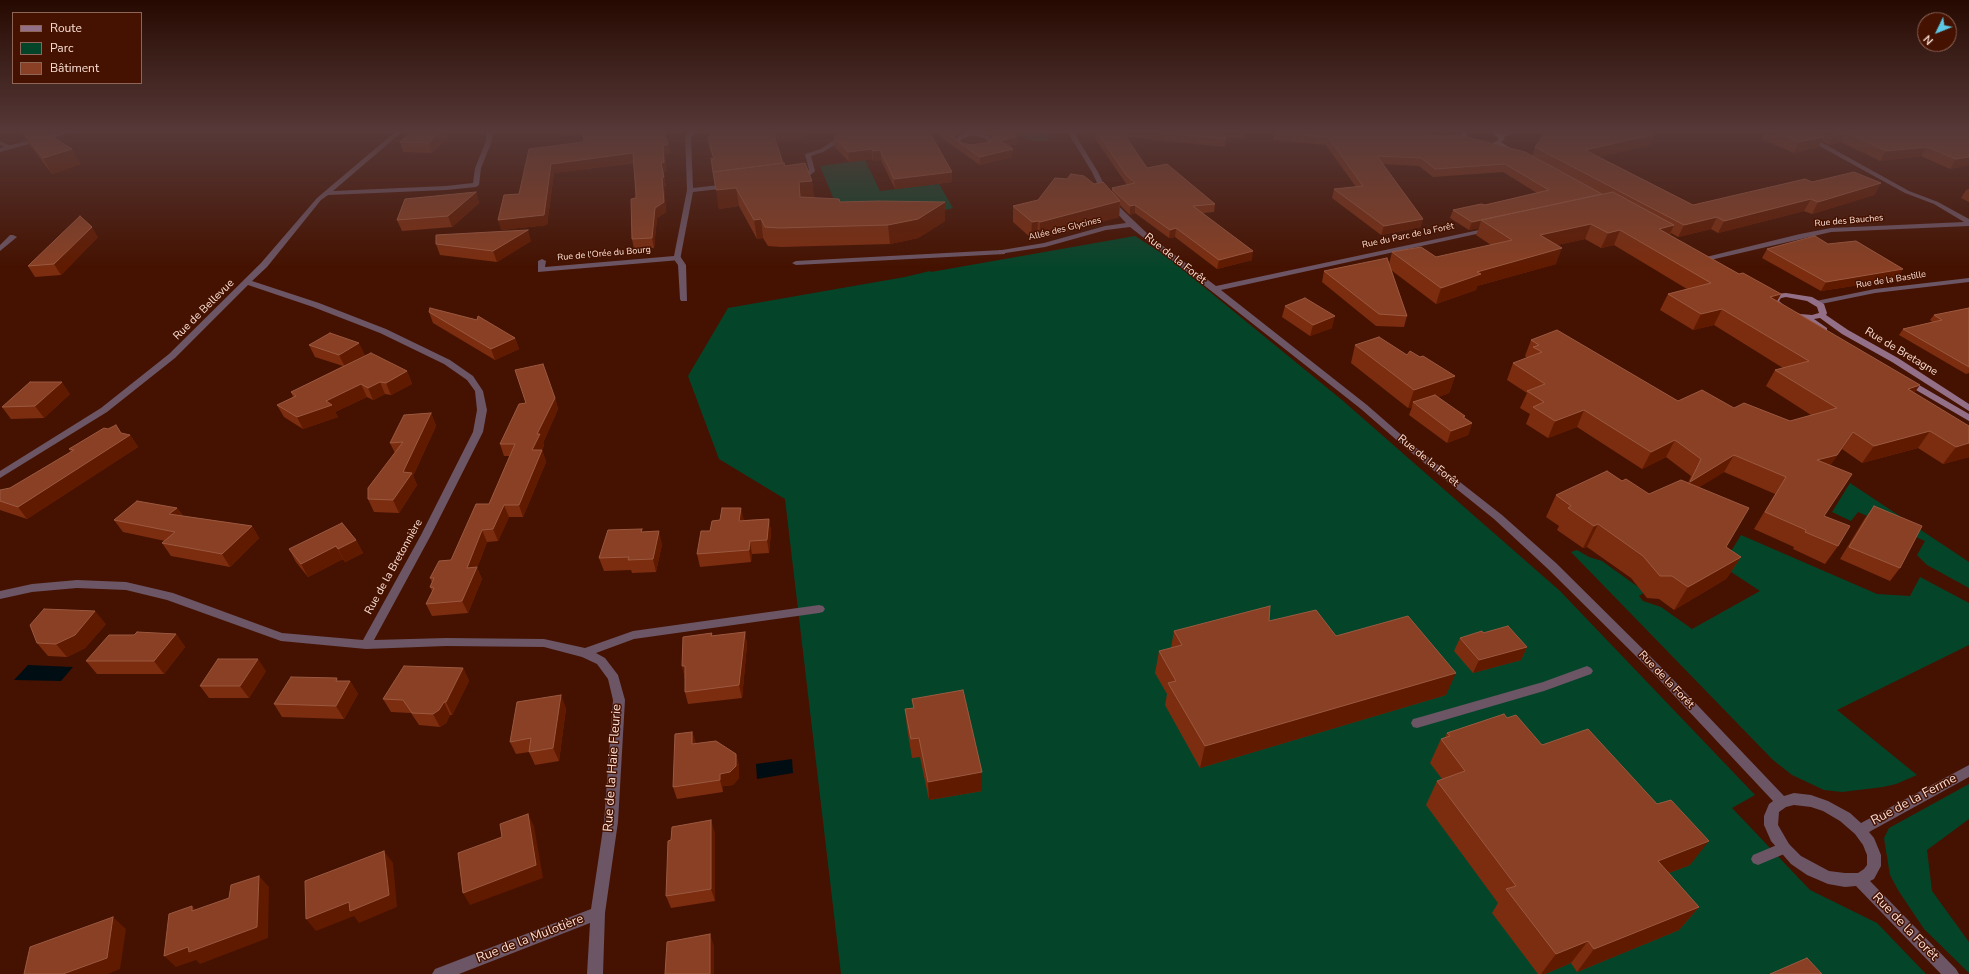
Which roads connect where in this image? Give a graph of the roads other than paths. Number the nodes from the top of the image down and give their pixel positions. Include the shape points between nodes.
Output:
1 (346, 176) edge
2 (477, 176) edge
3 (689, 176) edge
4 (796, 176) edge
5 (1097, 176) edge
6 (1878, 176) edge
7 (790, 178) edge
8 (733, 185) edge
9 (690, 190) junction
10 (326, 193) junction
11 (1969, 223) edge
12 (1132, 225) junction
13 (1500, 227) edge
14 (12, 237) dead end
15 (0, 249) edge
16 (677, 258) junction
17 (1706, 258) joint
18 (542, 261) dead end
19 (796, 263) dead end
20 (1722, 267) edge
21 (1969, 280) edge
22 (248, 282) junction
23 (1214, 289) junction
24 (684, 299) dead end
25 (1816, 303) junction
26 (1821, 315) junction
27 (1806, 317) junction
28 (1829, 333) edge
29 (1902, 378) edge
30 (1969, 408) edge
31 (1969, 418) edge
32 (0, 475) edge
33 (0, 595) edge
34 (819, 609) dead end
35 (366, 645) junction
36 (585, 653) junction
37 (1587, 671) dead end
38 (1418, 723) dead end
39 (1969, 771) edge
40 (1782, 802) junction
41 (1860, 830) junction
42 (1784, 848) junction
43 (1758, 858) dead end
44 (1859, 879) junction
45 (598, 913) junction
46 (440, 974) edge
47 (595, 974) edge
48 (1951, 974) edge

1 - 10 street, Rue de Bellevue
2 - 10 street via 476,185
3 - 9 street
4 - 7 street
5 - 12 street, Rue de la Forêt via 1108,200
6 - 11 street via 1907,192 1936,203
8 - 9 street
9 - 16 street
10 - 22 street, Rue de Bellevue
11 - 17 street, Rue des Bauches via 1831,230
12 - 19 street, Allée des Glycines via 1105,228 1045,245 1002,252
12 - 23 street, Rue de la Forêt
13 - 23 street, Rue du Parc de la Forêt
14 - 15 street
16 - 18 street, Rue de l'Orée du Bourg via 542,270
16 - 24 street via 682,265
17 - 20 main road
21 - 25 street, Rue de la Bastille via 1875,291
22 - 32 street, Rue de Bellevue via 172,356 104,410
22 - 35 street, Rue de la Bretonnière via 383,331 447,362 470,378 479,391 482,410 478,432
23 - 40 street, Rue de la Forêt via 1364,407 1536,551 1658,671
25 - 26 main road via 1823,310
25 - 27 main road via 1793,295 1776,294 1775,301 1780,308
26 - 27 main road
26 - 30 main road, Rue de Bretagne
27 - 28 main road
29 - 31 main road, Rue de Bretagne
33 - 35 street via 32,588 77,584 126,586 169,596 281,637
34 - 36 street via 633,635
35 - 36 street, Rue de la Haie Fleurie via 446,642 544,643
36 - 45 street, Rue de la Haie Fleurie via 601,661 614,678 619,700 611,822
37 - 38 street
39 - 41 street, Rue de la Ferme
40 - 41 street via 1794,799 1816,803 1845,817
40 - 42 street via 1774,808 1771,825
41 - 44 street via 1869,842 1874,855 1874,866 1869,874
42 - 43 street
42 - 44 street via 1796,860 1823,875 1845,880
44 - 48 street, Rue de la Forêt
45 - 46 street, Rue de la Mulotière
45 - 47 street, Rue de la Haie Fleurie

